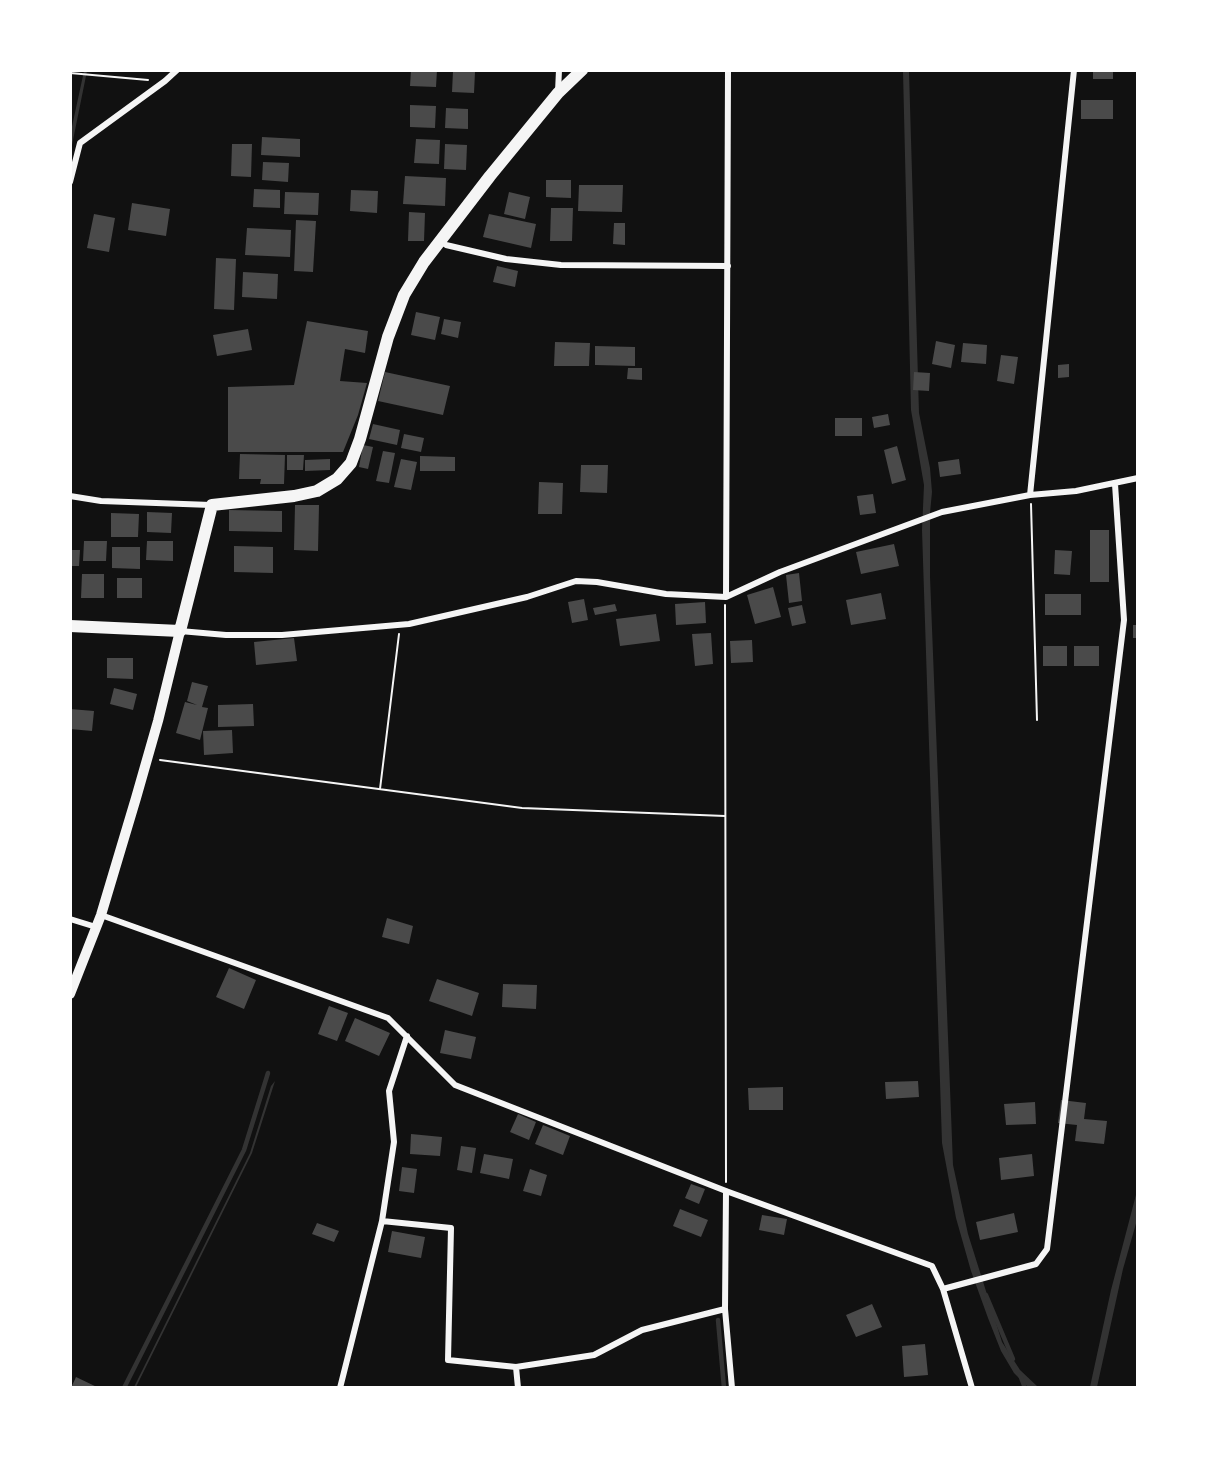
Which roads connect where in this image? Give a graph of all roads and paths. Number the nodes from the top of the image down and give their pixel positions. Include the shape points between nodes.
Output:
1 (177, 70) edge
2 (559, 70) edge
3 (582, 70) edge
4 (728, 70) edge
5 (1074, 70) edge
6 (70, 73) edge
7 (165, 81) junction
8 (558, 93) junction
9 (70, 182) edge
10 (441, 241) junction
11 (728, 266) junction
12 (1137, 478) edge
13 (1115, 484) junction
14 (1030, 495) junction
15 (70, 496) edge
16 (212, 505) junction
17 (726, 597) junction
18 (400, 625) junction
19 (70, 626) edge
20 (180, 631) junction
21 (1037, 720) dead end
22 (148, 758) junction
23 (380, 789) junction
24 (725, 816) junction
25 (101, 915) junction
26 (70, 920) edge
27 (96, 927) junction
28 (70, 994) edge
29 (407, 1036) junction
30 (726, 1191) junction
31 (382, 1221) junction
32 (943, 1289) junction
33 (725, 1309) junction
34 (516, 1367) junction
35 (340, 1388) edge
36 (518, 1388) edge
37 (732, 1388) edge
38 (972, 1388) edge

1 - 7 street
2 - 8 street
3 - 8 main road
4 - 11 street
5 - 14 street
6 - 7 path
7 - 9 street via 80,143
8 - 10 main road
10 - 11 street via 506,259 561,265
10 - 16 main road via 424,262 395,315 351,463 337,479 317,491
11 - 17 street
12 - 13 street
13 - 14 street
13 - 32 street via 1124,620 1047,1249 1036,1264
14 - 17 street via 942,512 780,572
14 - 21 path
15 - 16 street via 101,501
16 - 20 main road
17 - 18 street via 666,594 576,581 527,597
17 - 24 path
18 - 20 street via 282,635
18 - 23 path
19 - 20 main road
20 - 22 street
22 - 23 path
22 - 25 street
23 - 24 path via 522,808
24 - 30 path
25 - 27 street
25 - 29 street via 388,1018
26 - 27 street
27 - 28 street
29 - 30 street via 455,1085
29 - 31 street via 389,1091 394,1142
30 - 32 street via 932,1266
30 - 33 street
31 - 34 street via 451,1228 448,1360
31 - 35 street
32 - 38 street
33 - 34 street via 642,1330 594,1355
33 - 37 street
34 - 36 street

